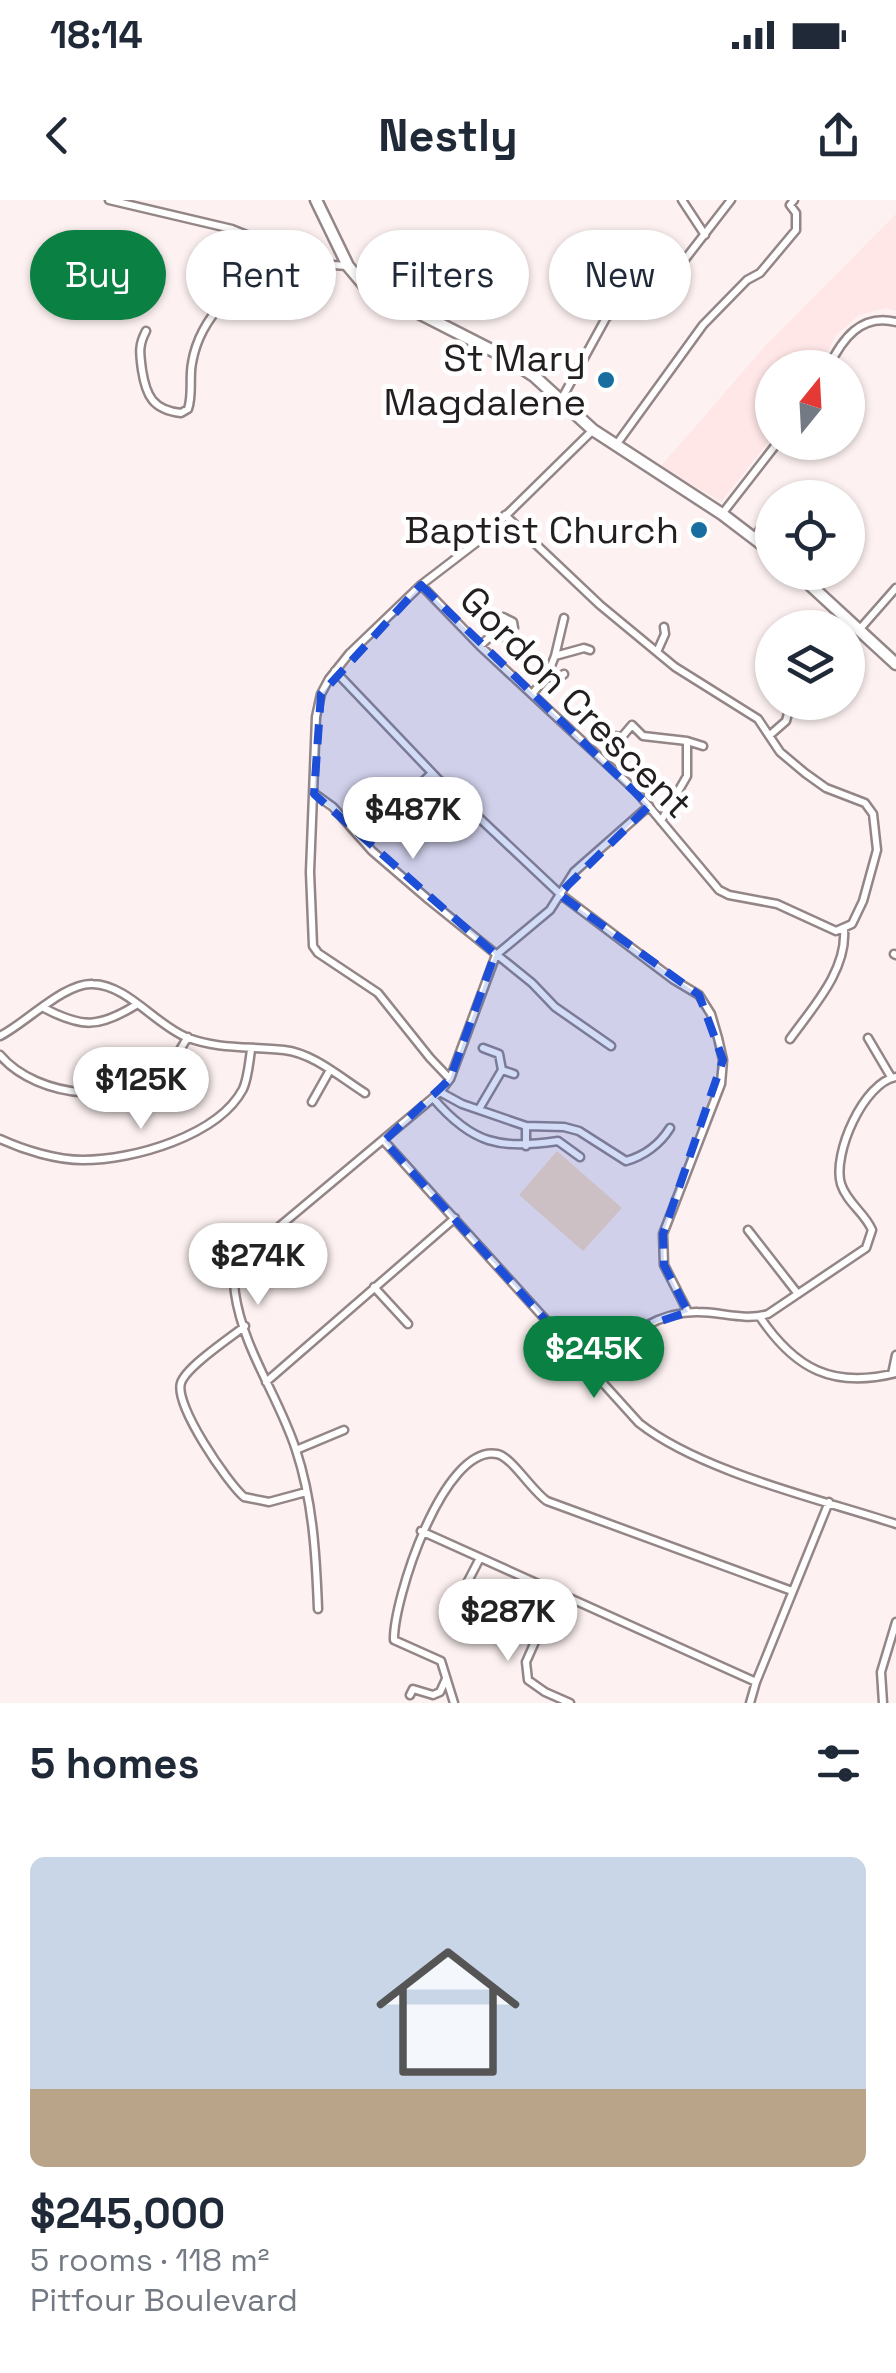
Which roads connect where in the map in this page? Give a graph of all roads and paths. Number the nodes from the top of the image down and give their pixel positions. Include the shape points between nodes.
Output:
1 (109, 200) edge
2 (316, 200) edge
3 (682, 200) edge
4 (731, 200) edge
5 (794, 200) edge
6 (234, 230) edge
7 (705, 235) junction
8 (336, 265) edge
9 (348, 266) junction
10 (211, 320) edge
11 (896, 322) edge
12 (146, 331) dead end
13 (838, 350) edge
14 (560, 400) junction
15 (593, 430) junction
16 (615, 446) junction
17 (764, 460) edge
18 (722, 514) junction
19 (505, 515) junction
20 (754, 537) edge
21 (421, 585) junction
22 (896, 588) edge
23 (816, 590) edge
24 (837, 610) edge
25 (564, 618) dead end
26 (865, 623) edge
27 (664, 627) dead end
28 (494, 634) dead end
29 (865, 636) edge
30 (480, 646) junction
31 (590, 650) dead end
32 (657, 652) junction
33 (554, 656) junction
34 (896, 664) edge
35 (335, 671) junction
36 (564, 674) dead end
37 (546, 676) junction
38 (534, 693) junction
39 (786, 720) edge
40 (770, 735) junction
41 (616, 736) dead end
42 (687, 741) junction
43 (702, 746) dead end
44 (432, 773) junction
45 (314, 794) junction
46 (410, 794) dead end
47 (649, 806) junction
48 (661, 821) junction
49 (560, 894) junction
50 (844, 930) junction
51 (496, 955) junction
52 (136, 1005) junction
53 (44, 1008) junction
54 (0, 1036) edge
55 (188, 1038) junction
56 (868, 1038) dead end
57 (790, 1039) dead end
58 (611, 1046) dead end
59 (484, 1048) dead end
60 (250, 1050) junction
61 (0, 1055) edge
62 (330, 1070) junction
63 (502, 1070) junction
64 (514, 1074) dead end
65 (894, 1077) edge
66 (450, 1078) junction
67 (365, 1093) dead end
68 (437, 1095) junction
69 (312, 1102) dead end
70 (478, 1109) junction
71 (526, 1126) junction
72 (670, 1128) dead end
73 (0, 1139) edge
74 (384, 1141) junction
75 (526, 1146) junction
76 (580, 1157) dead end
77 (454, 1218) junction
78 (748, 1230) dead end
79 (374, 1286) junction
80 (798, 1294) junction
81 (688, 1312) junction
82 (760, 1317) junction
83 (408, 1324) dead end
84 (245, 1326) junction
85 (896, 1355) edge
86 (588, 1367) junction
87 (894, 1374) edge
88 (266, 1382) junction
89 (344, 1430) dead end
90 (296, 1450) junction
91 (306, 1492) junction
92 (829, 1502) junction
93 (896, 1524) edge
94 (420, 1531) junction
95 (480, 1558) junction
96 (792, 1591) junction
97 (556, 1592) junction
98 (454, 1608) dead end
99 (318, 1610) dead end
100 (896, 1622) edge
101 (447, 1681) junction
102 (756, 1682) junction
103 (410, 1696) dead end
104 (454, 1703) edge
105 (570, 1703) edge
106 (750, 1703) edge
107 (883, 1703) edge

1 - 6 street
2 - 9 street
3 - 7 street
4 - 7 street
5 - 16 street via 796,230 703,325
7 - 14 street via 676,271 606,318
8 - 9 street
9 - 14 street via 364,285 506,357
10 - 12 street via 192,360 188,410 181,413 158,406 144,390 139,347
11 - 13 street via 872,320
14 - 15 street
15 - 16 street
15 - 19 street
16 - 18 street
17 - 18 street
18 - 20 street
19 - 21 street
19 - 32 street
21 - 30 street, Gordon Crescent
21 - 35 street
22 - 26 street
23 - 24 street
25 - 33 street
27 - 32 street
28 - 30 street
29 - 34 street
30 - 38 street, Gordon Crescent
31 - 33 street
32 - 40 street via 758,719
33 - 37 street
35 - 44 street
35 - 45 street via 316,717
36 - 37 street via 556,680
37 - 38 street
38 - 47 street, Gordon Crescent
39 - 40 street
40 - 50 street via 805,773 865,802 874,814 872,874
41 - 42 street via 632,725 643,736
42 - 43 street
42 - 48 street via 686,776
44 - 46 street
44 - 49 street
45 - 51 street
45 - 66 street via 314,946 378,993
47 - 48 street, Gordon Crescent
47 - 49 street via 574,872
48 - 50 street, Gordon Crescent via 728,896 777,904
49 - 51 street
49 - 81 street via 699,995 710,1014 723,1060 721,1084 664,1234 664,1265
50 - 57 street via 832,977
51 - 58 street
51 - 66 street
52 - 53 street via 84,1024
52 - 53 street via 94,984 66,991
52 - 55 street
53 - 54 street
55 - 60 street
55 - 61 street via 170,1065 145,1081 87,1094 28,1078
56 - 65 street
59 - 63 street via 499,1054
60 - 62 street via 285,1050
60 - 73 street via 242,1090 228,1107 166,1146 85,1160
62 - 67 street
62 - 69 street
63 - 64 street
63 - 70 street
65 - 80 street via 876,1086 863,1104 841,1158 841,1185 868,1220 871,1238 859,1254
66 - 68 street
68 - 70 street
68 - 74 street
68 - 75 street via 449,1116 484,1138
70 - 71 street
71 - 72 street via 564,1127 626,1160
71 - 75 street
74 - 77 street
74 - 84 street via 246,1256 234,1292
75 - 76 street via 558,1142
77 - 79 street
77 - 86 street
78 - 80 street
79 - 83 street
79 - 88 street
80 - 82 street
81 - 82 street
81 - 86 street via 640,1328
82 - 87 street via 780,1346 808,1368 842,1380
84 - 88 street
84 - 91 street via 186,1376 183,1404 244,1497 269,1502
85 - 87 street
86 - 92 street via 656,1437
88 - 90 street
89 - 90 street
90 - 91 street
91 - 99 street
92 - 93 street
92 - 96 street
94 - 95 street
94 - 96 street via 464,1468 498,1454 546,1501
94 - 101 street via 394,1640 441,1662
95 - 97 street
95 - 98 street
96 - 102 street
97 - 102 street
97 - 105 street via 526,1662 528,1680
100 - 107 street via 881,1672
101 - 103 street via 433,1695 414,1689
101 - 104 street
102 - 106 street

